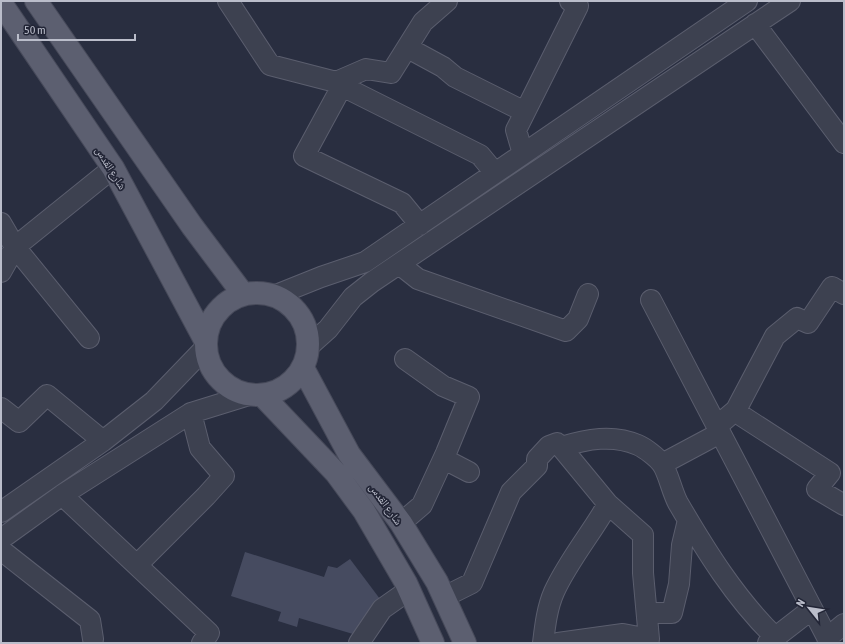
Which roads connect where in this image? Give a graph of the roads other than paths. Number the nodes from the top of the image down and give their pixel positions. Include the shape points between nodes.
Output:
1 (36, 1) edge
2 (228, 1) edge
3 (447, 1) edge
4 (570, 1) edge
5 (747, 1) edge
6 (790, 1) edge
7 (1, 3) edge
8 (755, 24) junction
9 (408, 48) junction
10 (339, 84) junction
11 (525, 112) junction
12 (842, 136) edge
13 (523, 154) junction
14 (113, 168) junction
15 (496, 173) junction
16 (1, 223) edge
17 (420, 225) junction
18 (15, 247) junction
19 (399, 264) junction
20 (1, 272) edge
21 (243, 294) junction
22 (588, 294) dead end
23 (844, 294) edge
24 (276, 295) junction
25 (650, 300) dead end
26 (89, 338) dead end
27 (206, 345) junction
28 (309, 346) junction
29 (405, 359) dead end
30 (303, 368) junction
31 (256, 395) junction
32 (1, 408) edge
33 (736, 410) junction
34 (191, 413) junction
35 (718, 430) junction
36 (103, 441) junction
37 (561, 447) junction
38 (444, 459) junction
39 (662, 464) junction
40 (469, 472) dead end
41 (62, 495) junction
42 (608, 504) junction
43 (844, 505) edge
44 (1, 512) edge
45 (688, 520) junction
46 (401, 523) junction
47 (1, 539) edge
48 (1, 550) edge
49 (137, 565) junction
50 (409, 590) junction
51 (444, 597) junction
52 (812, 609) junction
53 (647, 613) junction
54 (844, 624) edge
55 (772, 640) edge
56 (828, 640) edge
57 (93, 642) edge
58 (202, 643) edge
59 (359, 643) edge
60 (433, 643) edge
61 (465, 643) edge
62 (543, 643) edge
63 (558, 643) edge

1 - 21 main road via 192,226
2 - 10 street via 270,65
3 - 9 street via 423,22
4 - 11 street via 578,6
5 - 13 street
6 - 8 street
7 - 14 main road, شارع القدس
8 - 12 street
8 - 19 street
9 - 10 street via 391,73 366,69
9 - 11 street via 443,67 454,77
10 - 15 street via 480,155
10 - 17 street via 304,156 402,203
11 - 13 street via 516,130
13 - 15 street
14 - 18 street
14 - 27 main road, شارع القدس
15 - 17 street
16 - 18 street
17 - 24 street via 365,262
18 - 20 street
18 - 26 street
19 - 22 street via 418,279 566,331 578,319
19 - 28 street via 353,297 328,329
21 - 24 main road via 254,292
21 - 27 main road via 231,299 217,312 208,329
23 - 33 street via 832,287 808,323 798,318 775,336
24 - 28 main road via 287,301 300,316 308,333
25 - 35 street
27 - 31 main road via 209,361 224,383 236,391
27 - 36 street via 154,402
28 - 30 main road
29 - 38 street via 443,386 469,397
30 - 31 main road via 286,386 275,392
30 - 46 main road, شارع القدس via 349,454
31 - 34 street
31 - 50 main road, شارع القدس via 336,473 364,511
32 - 36 street via 19,422 47,395
33 - 35 street
33 - 43 street via 830,473 817,489
34 - 41 street
34 - 49 street via 200,448 224,476
35 - 39 street
35 - 52 street
36 - 44 street
37 - 39 street via 581,441 607,438 639,445
37 - 42 street
37 - 51 street via 557,443 550,446 537,459 537,466 511,492 472,583
38 - 40 street
38 - 46 street via 422,505
39 - 45 street via 672,491
41 - 47 street
41 - 49 street
42 - 53 street via 643,535
42 - 62 street via 567,567 553,594 546,617
45 - 53 street via 672,613
45 - 55 street via 728,583
46 - 51 main road, شارع القدس
48 - 57 street via 90,620
49 - 58 street via 209,633
50 - 59 street via 382,609
50 - 60 main road, شارع القدس
51 - 61 main road, شارع القدس
52 - 55 street
52 - 56 street
53 - 63 street via 650,639 623,634
54 - 56 street

